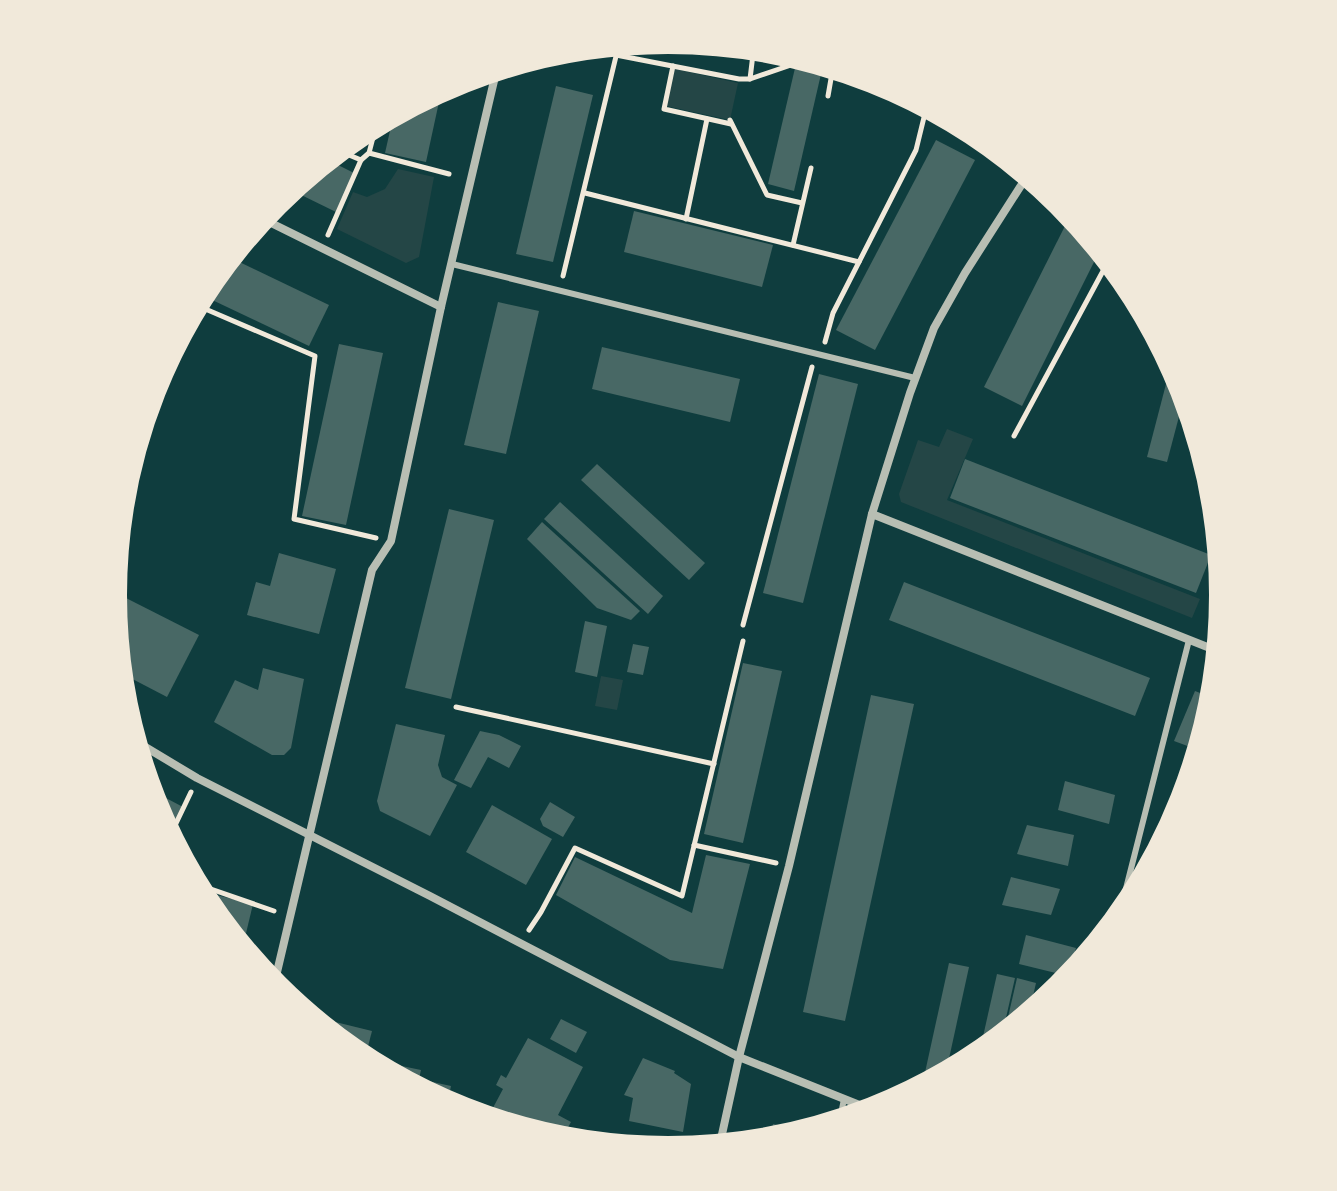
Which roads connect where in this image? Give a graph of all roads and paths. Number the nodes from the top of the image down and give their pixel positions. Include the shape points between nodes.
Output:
1 (625, 54) edge
2 (616, 55) edge
3 (752, 59) edge
4 (673, 66) junction
5 (789, 66) edge
6 (831, 78) edge
7 (750, 79) junction
8 (494, 81) edge
9 (828, 96) dead end
10 (924, 116) edge
11 (707, 119) junction
12 (372, 141) edge
13 (369, 153) junction
14 (350, 156) edge
15 (361, 160) junction
16 (811, 168) dead end
17 (449, 174) dead end
18 (1022, 183) edge
19 (585, 193) junction
20 (802, 203) junction
21 (686, 219) junction
22 (273, 223) edge
23 (793, 245) junction
24 (323, 247) junction
25 (859, 262) junction
26 (452, 264) junction
27 (1103, 270) edge
28 (559, 289) junction
29 (441, 307) junction
30 (207, 310) edge
31 (818, 354) junction
32 (915, 378) junction
33 (1014, 436) dead end
34 (872, 514) junction
35 (391, 541) junction
36 (743, 625) dead end
37 (1189, 640) junction
38 (743, 641) dead end
39 (1209, 648) edge
40 (456, 707) dead end
41 (148, 748) edge
42 (714, 764) junction
43 (197, 778) junction
44 (176, 824) edge
45 (310, 835) junction
46 (694, 845) junction
47 (789, 866) junction
48 (1126, 887) edge
49 (212, 889) edge
50 (291, 916) junction
51 (519, 942) junction
52 (277, 972) edge
53 (739, 1057) junction
54 (844, 1099) junction
55 (858, 1105) edge
56 (842, 1110) edge
57 (722, 1136) edge

1 - 4 path
2 - 19 path
3 - 7 path
4 - 7 path
4 - 11 path via 664,109
5 - 7 path
6 - 9 path
8 - 26 street
10 - 25 path via 916,150
11 - 20 path via 731,122 767,195
11 - 21 path
12 - 13 path
13 - 15 path
13 - 17 path
14 - 15 path
15 - 24 path
16 - 20 path
18 - 32 street via 934,328
19 - 21 path
19 - 28 path
20 - 23 path
21 - 23 path
22 - 24 street
23 - 25 path
24 - 29 street
25 - 31 path
26 - 28 lane
26 - 29 street
27 - 33 path
28 - 31 lane
29 - 35 street
30 - 35 path via 315,356 294,519
31 - 32 lane
31 - 36 path
32 - 34 street
34 - 37 street
34 - 47 street
35 - 45 street via 372,570
37 - 39 street
37 - 48 lane
38 - 42 path
40 - 42 path
41 - 43 street
42 - 46 path
43 - 44 path
43 - 45 street
45 - 50 street
45 - 51 street
46 - 47 path
46 - 51 path via 682,896 575,848
47 - 53 street
49 - 50 path
50 - 52 street
51 - 53 street
53 - 54 street
53 - 57 street
54 - 55 street
54 - 56 lane

